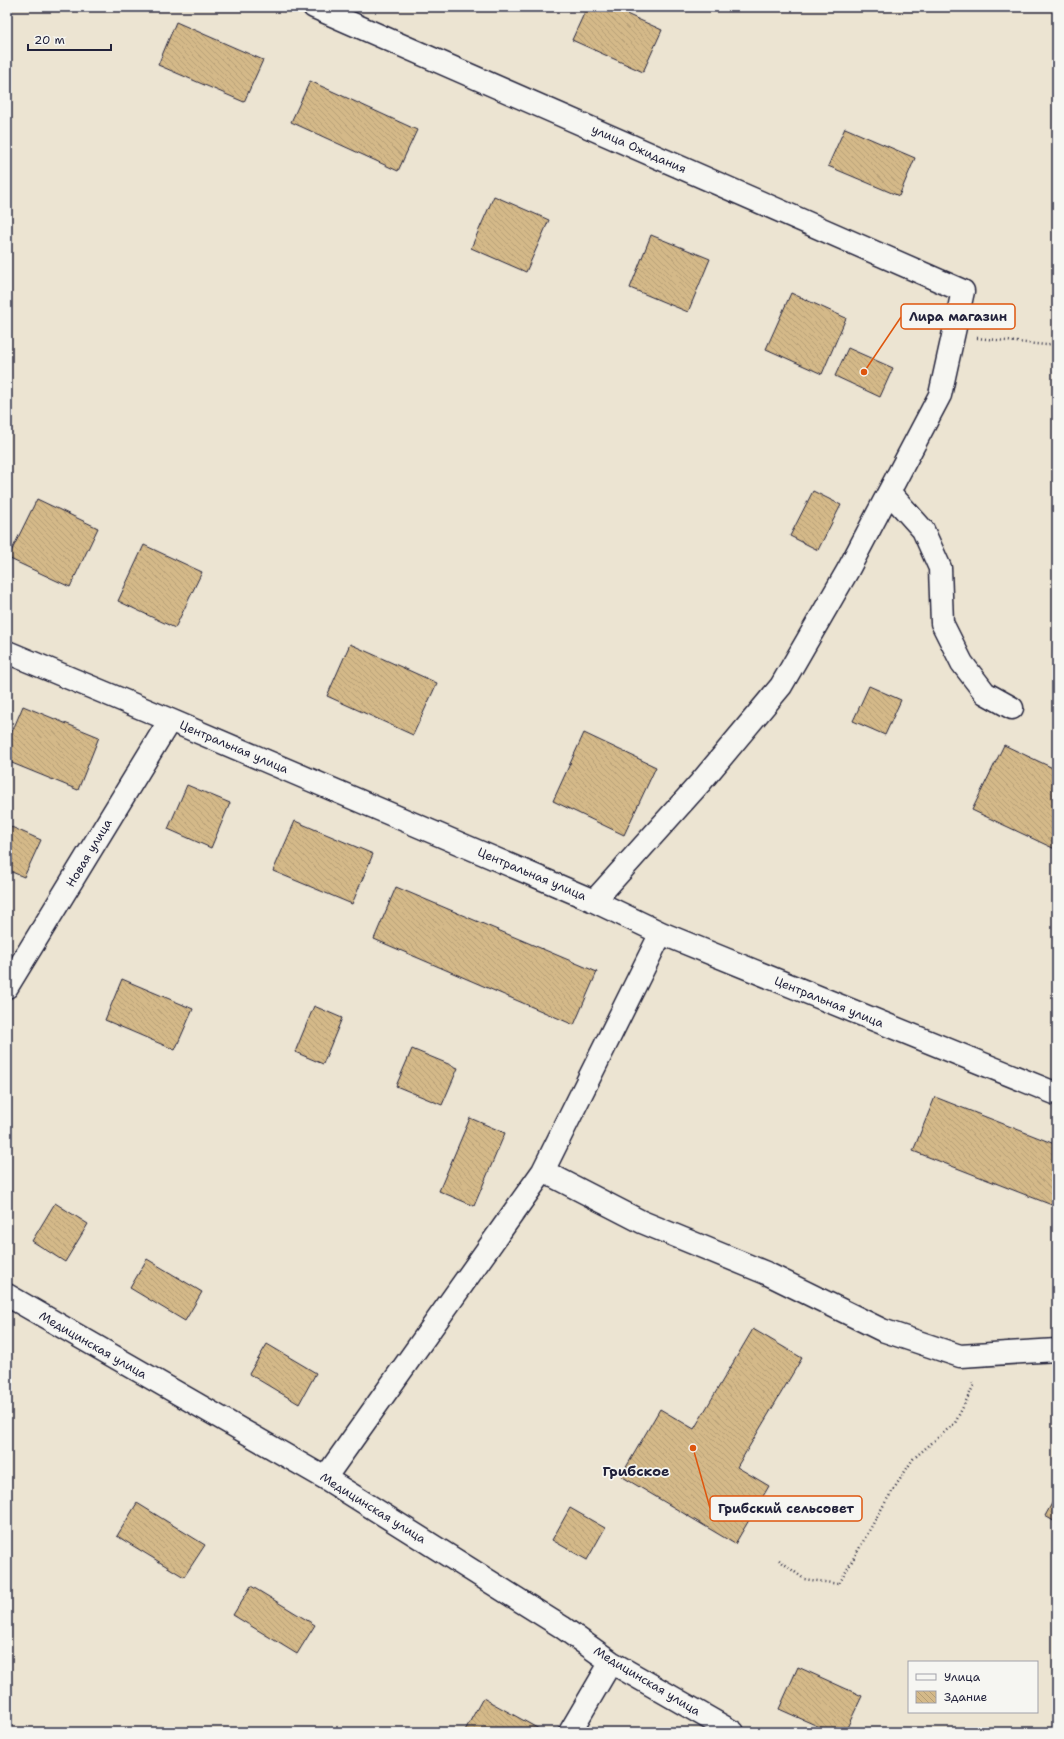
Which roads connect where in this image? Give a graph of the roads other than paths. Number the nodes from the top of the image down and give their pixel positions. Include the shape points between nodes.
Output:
1 (314, 7) edge
2 (889, 492) junction
3 (7, 652) edge
4 (1012, 708) dead end
5 (170, 720) junction
6 (594, 901) junction
7 (661, 933) junction
8 (7, 987) edge
9 (1057, 1094) edge
10 (543, 1171) junction
11 (7, 1295) edge
12 (1057, 1350) edge
13 (325, 1478) junction
14 (611, 1662) junction
15 (570, 1732) edge
16 (733, 1732) edge

1 - 2 street, улица Ожидания via 963,291 940,395
2 - 4 street via 923,530 940,568 942,623 962,663 985,693
2 - 6 street via 848,570 781,686 700,783
3 - 5 street, Центральная улица
5 - 6 street, Центральная улица
5 - 8 street, Новая улица
6 - 7 street, Центральная улица
7 - 9 street, Центральная улица
7 - 10 street
10 - 12 street via 642,1222 766,1273 882,1330 960,1356
10 - 13 street
11 - 13 street, Медицинская улица
13 - 14 street, Медицинская улица via 562,1627
14 - 15 street
14 - 16 street, Медицинская улица

